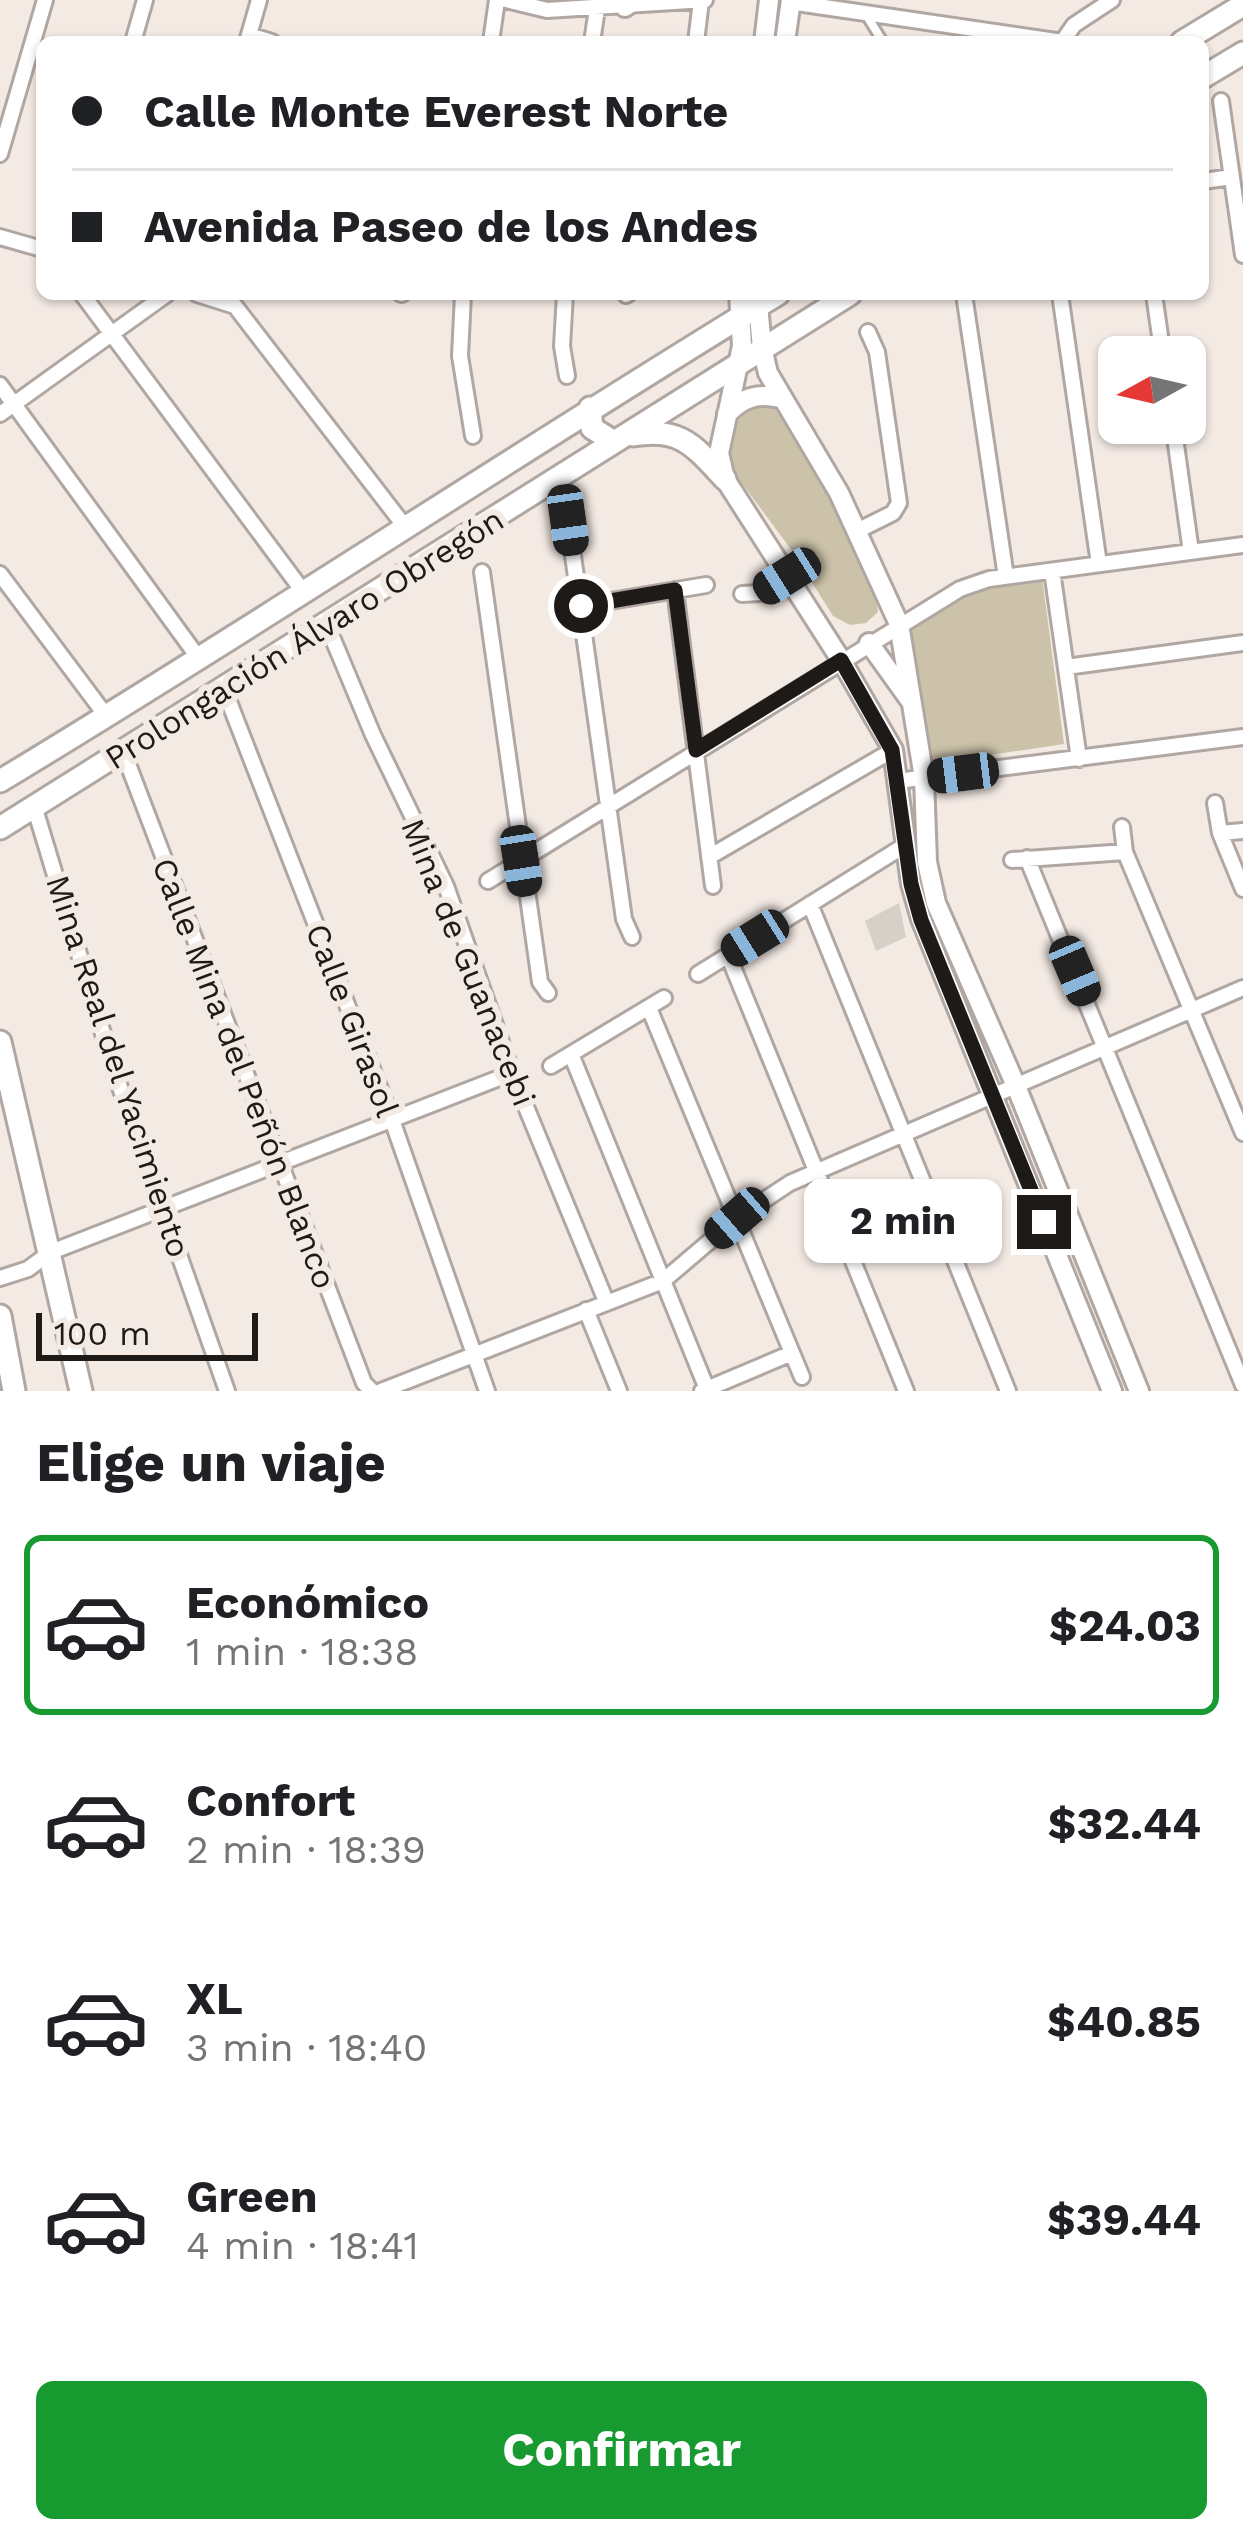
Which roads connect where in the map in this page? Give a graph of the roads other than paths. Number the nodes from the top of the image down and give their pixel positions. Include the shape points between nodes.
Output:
1 (45, 0) edge
2 (145, 0) edge
3 (259, 0) edge
4 (501, 0) edge
5 (703, 0) edge
6 (769, 0) edge
7 (1112, 0) edge
8 (788, 1) edge
9 (630, 3) edge
10 (1243, 4) edge
11 (597, 9) junction
12 (863, 11) junction
13 (135, 36) edge
14 (249, 36) edge
15 (492, 36) edge
16 (593, 36) edge
17 (697, 36) edge
18 (765, 36) edge
19 (785, 36) edge
20 (880, 36) edge
21 (995, 36) edge
22 (1067, 36) edge
23 (1192, 36) edge
24 (1237, 61) edge
25 (1209, 74) edge
26 (1221, 101) dead end
27 (0, 154) edge
28 (1232, 177) junction
29 (1209, 180) edge
30 (0, 237) edge
31 (36, 247) edge
32 (1243, 255) edge
33 (87, 300) edge
34 (159, 300) edge
35 (216, 300) edge
36 (464, 300) edge
37 (565, 300) edge
38 (840, 300) edge
39 (965, 300) edge
40 (1061, 300) edge
41 (1155, 300) edge
42 (748, 303) edge
43 (868, 332) dead end
44 (113, 333) junction
45 (1160, 336) edge
46 (762, 348) junction
47 (740, 362) junction
48 (566, 376) dead end
49 (0, 385) edge
50 (780, 398) junction
51 (14, 404) junction
52 (590, 408) junction
53 (0, 414) edge
54 (727, 414) junction
55 (473, 436) dead end
56 (620, 439) junction
57 (1176, 444) edge
58 (725, 479) junction
59 (568, 520) dead end
60 (406, 528) junction
61 (857, 530) junction
62 (1243, 545) edge
63 (1191, 552) junction
64 (1099, 564) junction
65 (1052, 571) junction
66 (482, 572) dead end
67 (0, 574) edge
68 (787, 576) junction
69 (1006, 577) junction
70 (706, 585) dead end
71 (675, 590) junction
72 (304, 594) junction
73 (742, 594) dead end
74 (581, 606) junction
75 (899, 624) junction
76 (327, 625) junction
77 (238, 635) junction
78 (869, 643) junction
79 (1243, 643) edge
80 (200, 660) junction
81 (841, 660) junction
82 (1066, 667) junction
83 (230, 685) junction
84 (914, 707) junction
85 (107, 717) junction
86 (1243, 737) edge
87 (696, 750) junction
88 (892, 750) junction
89 (123, 752) junction
90 (1079, 759) junction
91 (924, 778) junction
92 (0, 781) edge
93 (897, 782) junction
94 (1215, 802) dead end
95 (608, 804) junction
96 (35, 809) junction
97 (1122, 827) dead end
98 (0, 828) edge
99 (1243, 831) edge
100 (1220, 833) junction
101 (907, 844) junction
102 (1125, 852) junction
103 (709, 857) junction
104 (521, 861) junction
105 (488, 881) dead end
106 (712, 886) dead end
107 (1243, 889) edge
108 (810, 904) junction
109 (632, 937) dead end
110 (728, 955) junction
111 (698, 974) dead end
112 (1243, 988) edge
113 (548, 993) dead end
114 (664, 998) dead end
115 (649, 1008) junction
116 (1192, 1011) junction
117 (0, 1042) edge
118 (1107, 1046) junction
119 (571, 1054) junction
120 (551, 1066) dead end
121 (512, 1073) junction
122 (1016, 1086) junction
123 (993, 1095) junction
124 (392, 1120) junction
125 (904, 1133) junction
126 (1243, 1133) edge
127 (279, 1163) junction
128 (817, 1172) junction
129 (164, 1208) junction
130 (737, 1218) junction
131 (51, 1252) junction
132 (0, 1278) edge
133 (663, 1281) junction
134 (606, 1301) junction
135 (586, 1310) junction
136 (0, 1316) edge
137 (792, 1353) junction
138 (474, 1354) junction
139 (1238, 1356) edge
140 (802, 1377) dead end
141 (1243, 1385) edge
142 (705, 1390) edge
143 (14, 1391) edge
144 (81, 1391) edge
145 (227, 1391) edge
146 (372, 1391) edge
147 (381, 1391) edge
148 (487, 1391) edge
149 (619, 1391) edge
150 (906, 1391) edge
151 (1008, 1391) edge
152 (1112, 1391) edge
153 (1139, 1391) edge

1 - 27 street
2 - 13 street
3 - 14 street
4 - 11 street
4 - 15 street
5 - 9 street
5 - 17 street
6 - 18 street
7 - 22 street
8 - 12 street
8 - 19 street
9 - 11 street
10 - 23 main road
11 - 16 street
12 - 20 lane
12 - 21 street
24 - 25 main road
26 - 28 street
28 - 29 street
28 - 32 street
30 - 31 street
33 - 44 street
34 - 44 street
35 - 60 street via 235,306
36 - 55 street via 460,356
37 - 48 street
38 - 46 main road, Prolongación Álvaro Obregón
39 - 69 street
40 - 64 street
41 - 45 street
42 - 46 street
42 - 47 street
42 - 52 main road, Prolongación Álvaro Obregón
43 - 61 street via 899,503
44 - 51 street
44 - 72 street
46 - 47 main road, Prolongación Álvaro Obregón
46 - 50 street
47 - 54 street
47 - 56 main road, Prolongación Álvaro Obregón
49 - 51 street
50 - 54 street via 746,398
50 - 61 street
51 - 53 street
51 - 80 street
52 - 56 main road via 592,428
52 - 60 main road, Prolongación Álvaro Obregón
54 - 58 street via 719,453
56 - 58 main road via 653,431 678,436
56 - 76 main road, Prolongación Álvaro Obregón
57 - 63 street
58 - 68 street
59 - 74 street
60 - 72 main road, Prolongación Álvaro Obregón
61 - 75 street
62 - 63 street
63 - 64 street
64 - 65 street
65 - 69 street
65 - 82 street
66 - 104 street
67 - 85 street
68 - 73 street
68 - 81 street
69 - 75 street via 959,590
70 - 71 street
71 - 74 street
71 - 87 street
72 - 77 main road, Prolongación Álvaro Obregón
74 - 95 street
75 - 78 street
75 - 84 street
76 - 83 main road, Prolongación Álvaro Obregón
76 - 121 street, Mina de Guanacebi via 446,886
77 - 80 main road, Prolongación Álvaro Obregón
77 - 83 main road via 250,637 254,650
78 - 81 street
78 - 84 street
79 - 82 street
80 - 85 main road, Prolongación Álvaro Obregón
81 - 87 street
81 - 88 street
82 - 90 street
83 - 89 main road, Prolongación Álvaro Obregón
83 - 124 street, Calle Girasol
84 - 91 street
85 - 92 main road, Prolongación Álvaro Obregón
86 - 90 street
87 - 95 street
87 - 103 street
88 - 93 street
88 - 103 street
89 - 96 main road, Prolongación Álvaro Obregón
89 - 127 street, Calle Mina del Peñón Blanco
90 - 91 street
91 - 93 street
91 - 122 street via 935,903
93 - 101 street
94 - 100 street
95 - 104 street
95 - 109 street
96 - 98 main road, Prolongación Álvaro Obregón
96 - 129 street, Mina Real del Yacimiento
97 - 102 street
99 - 100 street
100 - 107 street
101 - 108 street
101 - 123 street via 921,920
102 - 116 street
102 - 118 street via 1019,859
103 - 106 street
104 - 105 street
104 - 113 street
108 - 110 street
108 - 125 street
110 - 111 street
110 - 128 street
112 - 116 street
114 - 115 street
115 - 119 street
115 - 130 street
116 - 118 street
116 - 126 street
117 - 131 main road
118 - 122 street
118 - 139 street
119 - 120 street
119 - 133 street
121 - 124 street
121 - 134 street, Mina de Guanacebi
122 - 123 street
122 - 153 street
123 - 125 street
123 - 152 street
124 - 127 street
124 - 138 street, Calle Girasol
125 - 128 street
125 - 151 street
127 - 129 street
127 - 146 street, Calle Mina del Peñón Blanco
128 - 130 street
128 - 150 street
129 - 131 street
129 - 145 street, Mina Real del Yacimiento
130 - 133 street
130 - 137 street
131 - 132 street
131 - 144 main road
133 - 134 street
133 - 142 street
134 - 135 street
135 - 138 street
135 - 149 street
136 - 143 main road
137 - 140 street
137 - 142 street
138 - 147 street
138 - 148 street, Calle Girasol
139 - 141 street

